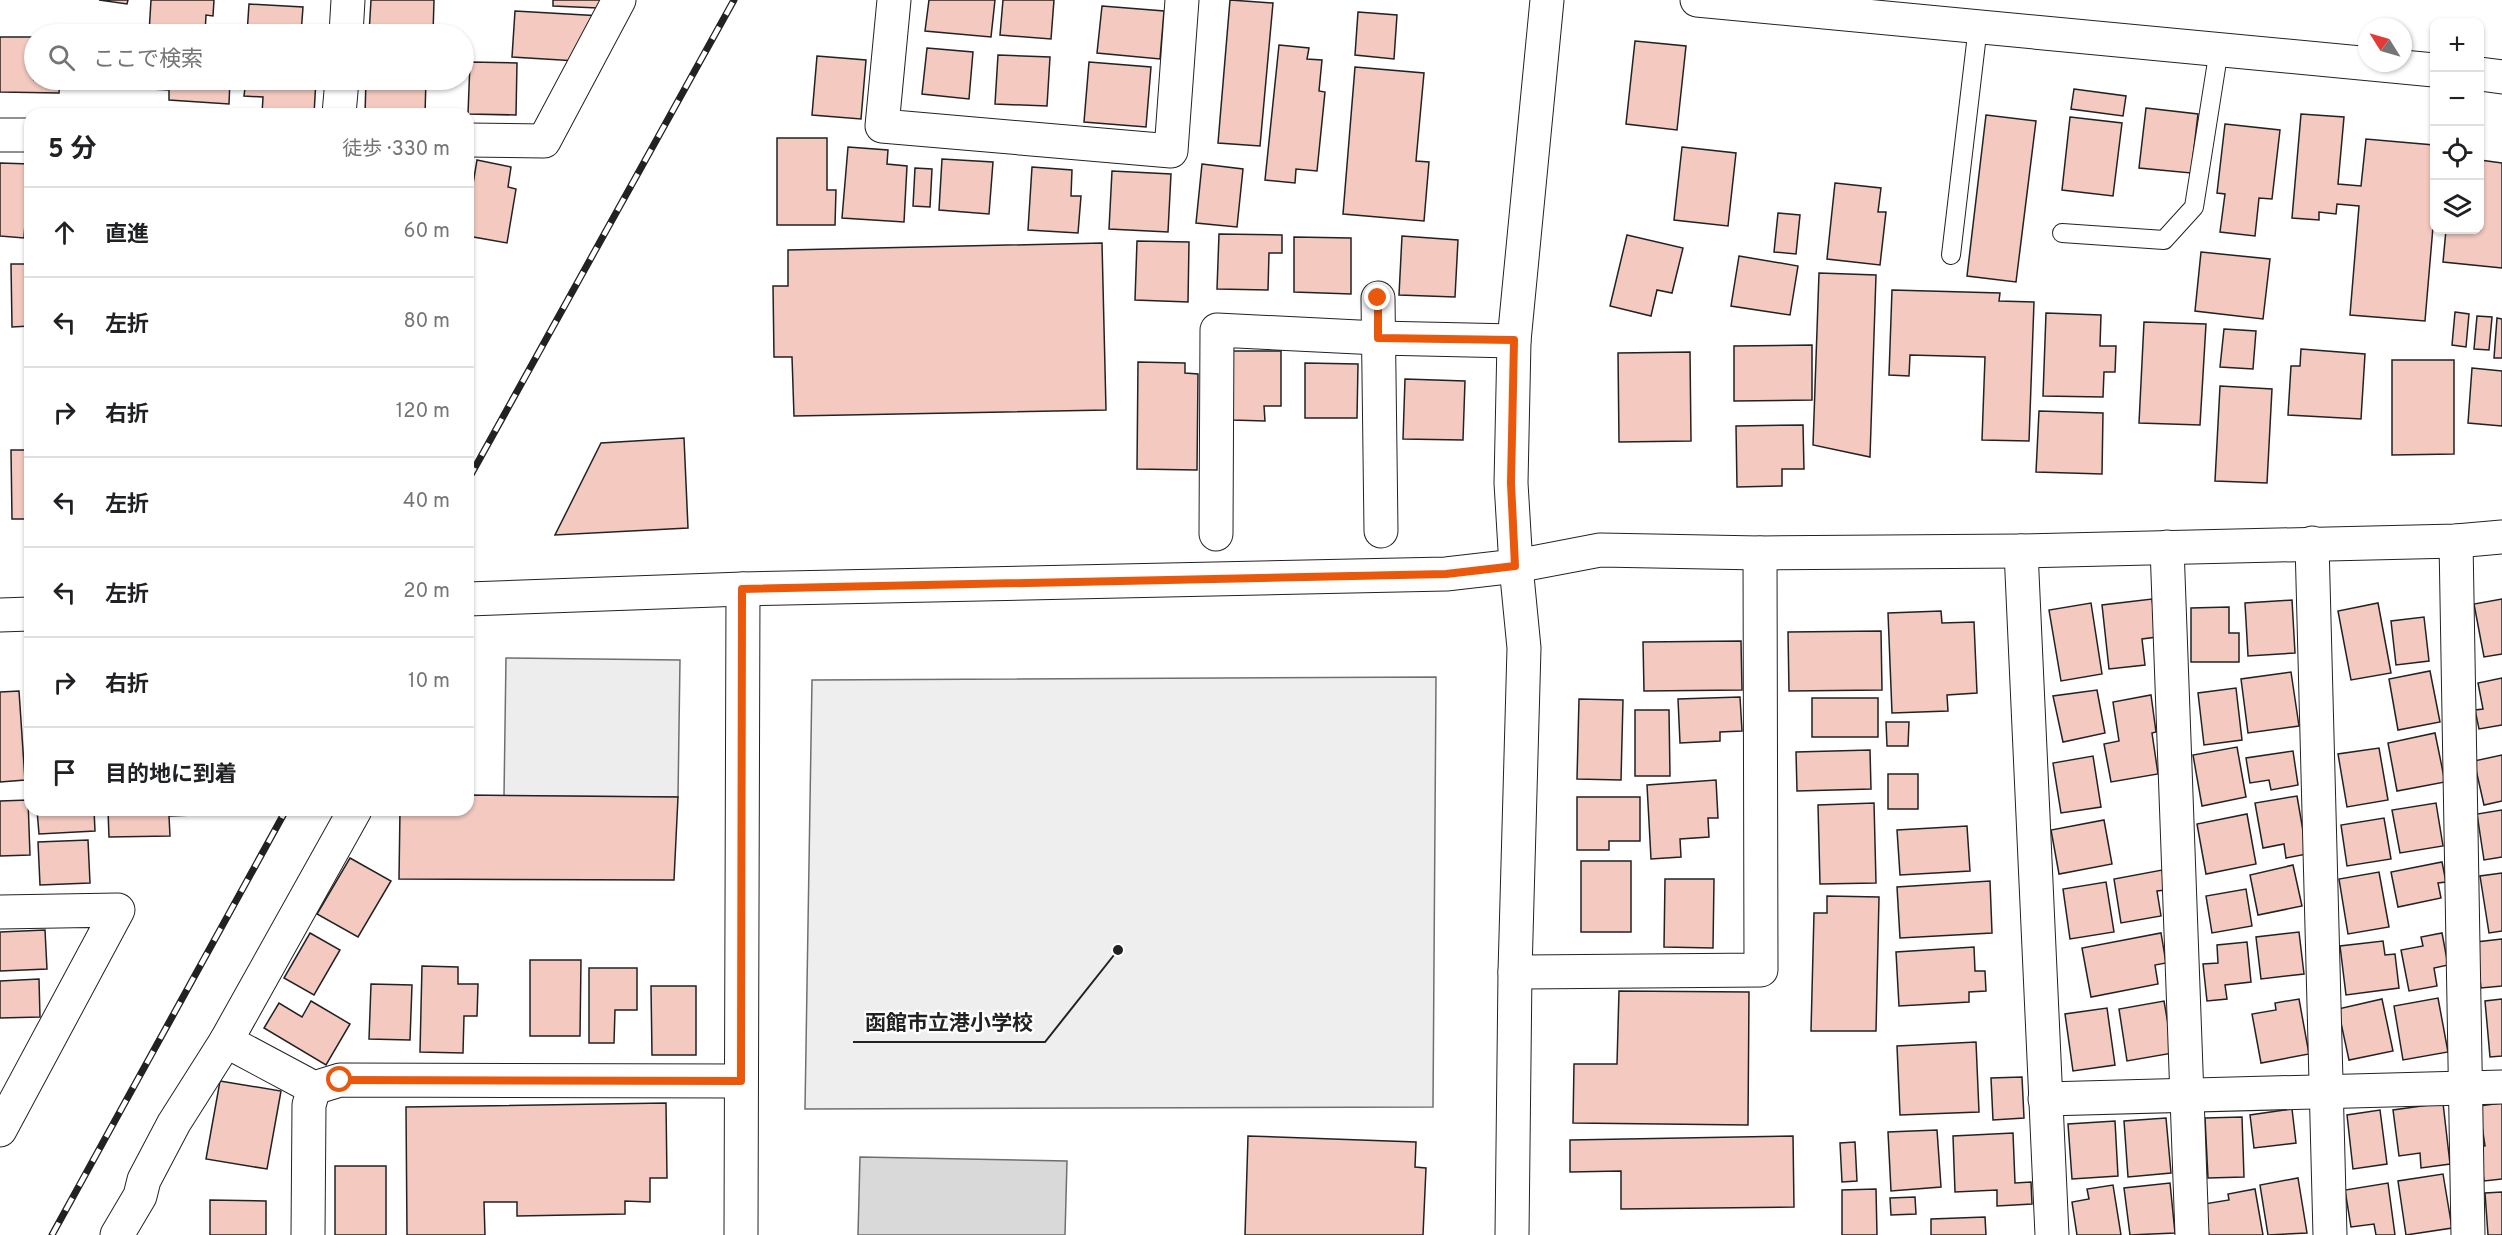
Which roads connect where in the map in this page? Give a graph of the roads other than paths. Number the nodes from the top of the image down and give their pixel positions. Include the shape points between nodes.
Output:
1 (348, 0) edge
2 (619, 0) edge
3 (894, 0) edge
4 (1182, 0) edge
5 (1546, 0) edge
6 (1697, 0) edge
7 (347, 24) edge
8 (1978, 26) junction
9 (2219, 49) junction
10 (2430, 70) edge
11 (2484, 75) edge
12 (2502, 77) edge
13 (341, 90) edge
14 (340, 108) edge
15 (0, 135) edge
16 (24, 135) edge
17 (474, 140) edge
18 (2062, 233) dead end
19 (1951, 255) dead end
20 (1378, 298) dead end
21 (1378, 338) junction
22 (1514, 340) junction
23 (1381, 531) dead end
24 (1216, 534) dead end
25 (2502, 537) edge
26 (2456, 541) junction
27 (2312, 543) junction
28 (2167, 547) junction
29 (2021, 551) junction
30 (1760, 553) junction
31 (1515, 566) junction
32 (742, 589) junction
33 (474, 599) edge
34 (24, 614) edge
35 (0, 615) edge
36 (352, 816) edge
37 (0, 912) edge
38 (1515, 972) junction
39 (226, 1041) junction
40 (741, 1081) junction
41 (2502, 1087) edge
42 (314, 1088) junction
43 (2466, 1088) junction
44 (2325, 1092) junction
45 (2186, 1095) junction
46 (2045, 1099) junction
47 (0, 1131) edge
48 (117, 1235) edge
49 (308, 1235) edge
50 (741, 1235) edge
51 (1512, 1235) edge
52 (2052, 1235) edge
53 (2192, 1235) edge
54 (2330, 1235) edge
55 (2468, 1235) edge

1 - 7 street
2 - 17 street via 544,141
3 - 4 street via 882,126 1171,151
5 - 22 street
6 - 8 street
8 - 9 street
8 - 19 lane
9 - 10 street
9 - 18 lane via 2194,207 2164,240
11 - 12 street
13 - 14 street
15 - 16 street
20 - 21 street
21 - 22 street
21 - 23 street
21 - 24 street via 1217,330
22 - 31 street via 1511,483
25 - 26 street
26 - 27 street
26 - 43 street
27 - 28 street
27 - 44 street
28 - 29 street
28 - 45 street
29 - 30 street
29 - 46 street
30 - 31 street via 1600,550
30 - 38 street via 1761,970
31 - 32 street via 1446,574
31 - 38 street via 1524,648
32 - 33 street
32 - 40 street
34 - 35 street
36 - 39 street
37 - 47 street via 118,910
38 - 51 street
39 - 42 street
39 - 48 street via 174,1123
40 - 42 street via 340,1080
40 - 50 street
41 - 43 street
42 - 49 street via 309,1105
43 - 44 street
43 - 55 street
44 - 45 street
44 - 54 street
45 - 46 street
45 - 53 street
46 - 52 street

